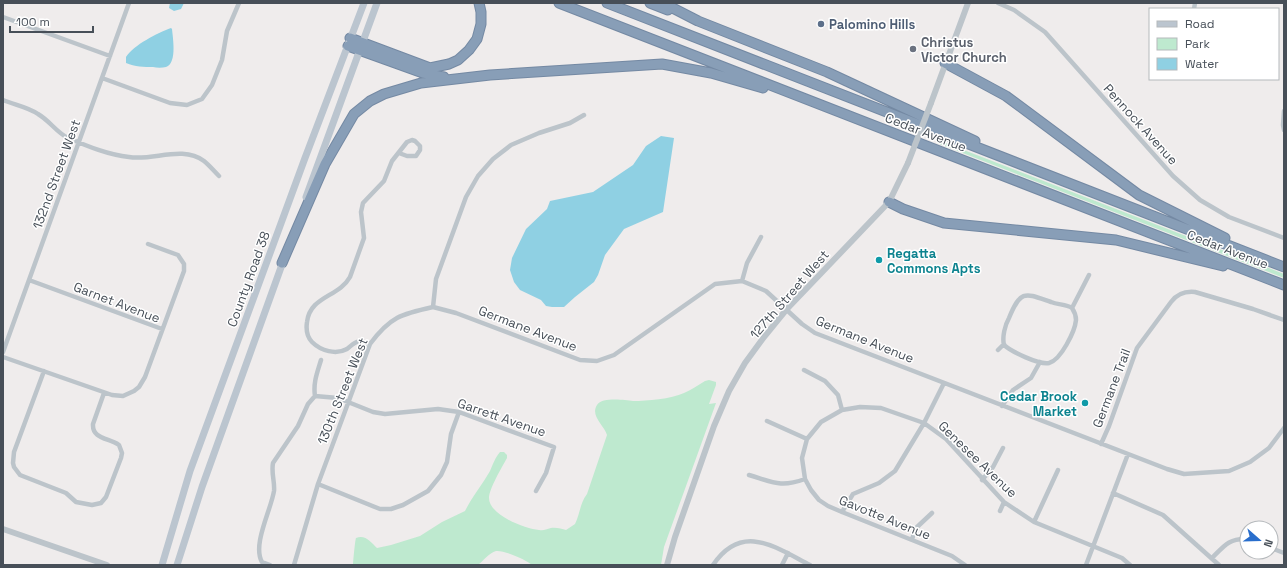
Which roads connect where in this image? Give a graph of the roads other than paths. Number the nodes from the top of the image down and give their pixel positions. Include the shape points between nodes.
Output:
1 (129, 3) edge
2 (239, 3) edge
3 (364, 3) edge
4 (377, 3) edge
5 (479, 3) edge
6 (559, 3) edge
7 (607, 3) edge
8 (650, 3) edge
9 (663, 3) edge
10 (968, 3) edge
11 (998, 3) edge
12 (3, 16) edge
13 (698, 21) junction
14 (349, 42) junction
15 (361, 47) junction
16 (110, 56) junction
17 (945, 63) junction
18 (102, 78) junction
19 (455, 79) junction
20 (3, 100) edge
21 (824, 106) junction
22 (1284, 111) edge
23 (584, 115) dead end
24 (1284, 130) edge
25 (79, 143) junction
26 (399, 153) junction
27 (1010, 160) junction
28 (219, 176) dead end
29 (888, 202) junction
30 (761, 237) dead end
31 (1284, 238) edge
32 (148, 244) dead end
33 (1273, 262) junction
34 (282, 263) junction
35 (1284, 267) edge
36 (1089, 275) dead end
37 (1257, 275) junction
38 (29, 280) junction
39 (742, 281) junction
40 (1284, 285) edge
41 (433, 308) junction
42 (1072, 308) junction
43 (786, 310) junction
44 (1284, 320) edge
45 (162, 329) junction
46 (370, 344) junction
47 (1004, 344) junction
48 (998, 350) dead end
49 (3, 352) edge
50 (3, 357) edge
51 (321, 360) dead end
52 (1040, 362) junction
53 (804, 370) dead end
54 (44, 371) junction
55 (944, 383) junction
56 (104, 393) junction
57 (315, 396) junction
58 (348, 402) junction
59 (1002, 406) junction
60 (842, 410) junction
61 (459, 412) junction
62 (767, 421) dead end
63 (924, 423) junction
64 (1284, 428) edge
65 (807, 439) junction
66 (1101, 444) junction
67 (1003, 448) dead end
68 (1128, 454) junction
69 (1058, 470) dead end
70 (749, 475) dead end
71 (805, 479) junction
72 (982, 480) junction
73 (318, 484) junction
74 (536, 492) dead end
75 (1113, 493) junction
76 (1004, 502) junction
77 (1000, 511) dead end
78 (842, 512) junction
79 (932, 513) dead end
80 (1034, 522) junction
81 (3, 528) edge
82 (912, 539) junction
83 (1239, 540) edge
84 (1093, 546) junction
85 (788, 554) junction
86 (1212, 558) junction
87 (107, 565) edge
88 (162, 565) edge
89 (177, 565) edge
90 (270, 565) edge
91 (294, 565) edge
92 (667, 565) edge
93 (713, 565) edge
94 (782, 565) edge
95 (810, 565) edge
96 (965, 565) edge
97 (1086, 565) edge
98 (1130, 565) edge
99 (1219, 565) edge

1 - 16 street, 132nd Street West
2 - 18 street via 227,31 222,60 212,85 202,99 187,105 170,103
3 - 14 main road, County Road 38
4 - 15 main road, County Road 38
5 - 15 highway via 481,24 477,39 458,60 449,64 430,68
6 - 21 highway, Cedar Avenue
7 - 27 highway, Cedar Avenue
8 - 13 highway
9 - 13 highway
10 - 17 street, 127th Street West
11 - 31 street, Pennock Avenue via 1014,10 1045,32 1173,176 1200,200 1229,216
12 - 16 street
13 - 27 highway via 879,95
14 - 15 highway
14 - 88 main road, County Road 38 via 190,471
15 - 19 highway via 423,73
15 - 34 main road, County Road 38
16 - 18 street, 132nd Street West
17 - 29 street, 127th Street West, bridge via 908,163
17 - 33 highway via 1006,96 1139,195
18 - 25 street, 132nd Street West
19 - 21 highway via 662,64 711,73
19 - 34 highway via 421,83 384,94 354,114 325,164
20 - 25 street via 38,113 61,135
21 - 37 highway, Cedar Avenue
22 - 24 street
23 - 41 street via 570,123 511,145 493,159 478,176 466,197 436,279
25 - 28 street via 130,158 189,154 203,160
25 - 38 street, 132nd Street West
26 - 26 street via 416,156 420,146 415,141 409,141
26 - 46 street via 392,161 384,181 363,204 361,212 364,238 348,282 314,305 307,317 307,332 310,339 323,350 344,350 360,340
27 - 33 highway, Cedar Avenue
29 - 37 highway via 944,223 1116,240
29 - 43 street, 127th Street West
30 - 39 street via 747,263
32 - 45 street via 178,255 184,264 184,271
33 - 35 highway, Cedar Avenue
34 - 89 main road, County Road 38 via 202,487
36 - 42 street
37 - 40 highway, Cedar Avenue
38 - 45 street, Garnet Avenue
38 - 49 street, 132nd Street West
39 - 41 street, Germane Avenue via 715,284 614,354 597,361 580,360 456,313
39 - 43 street, Germane Avenue via 766,291
41 - 46 street, 130th Street West via 408,312 390,321
42 - 47 street via 1030,295 1019,298 1007,321
42 - 52 street via 1076,320 1061,353 1054,361
43 - 55 street, Germane Avenue via 815,332
43 - 92 street, 127th Street West via 745,363 729,391 714,426
44 - 66 street, Germane Trail via 1195,292 1187,292 1176,297 1138,348
45 - 56 street, Garnet Avenue via 139,387 123,396
46 - 58 street, 130th Street West
47 - 48 street
47 - 52 street via 1009,349
50 - 54 street, Garnet Avenue
51 - 57 street via 315,379
52 - 59 street via 1031,378 1014,390
53 - 60 street via 825,381 838,395
54 - 56 street, Garnet Avenue
54 - 56 street via 14,452 14,467 24,477 63,492 76,502 92,505 101,503 106,497 122,453 119,445 94,431 93,424
55 - 59 street, Germane Avenue
55 - 63 street
57 - 58 street, Garrett Avenue via 338,398
57 - 90 street via 273,463 272,502 259,551 262,562
58 - 61 street, Garrett Avenue via 385,414 438,409
58 - 73 street, 130th Street West
59 - 66 street, Germane Avenue
60 - 63 street, Genesee Avenue via 860,406 881,408
60 - 65 street, Genesee Avenue via 821,422
61 - 73 street via 451,434 447,462 441,475 428,491 404,506 380,509
61 - 74 street, Garrett Avenue via 554,447 546,473
62 - 65 street
63 - 72 street, Genesee Avenue via 946,439
63 - 78 street via 894,471 879,483 853,494
64 - 68 street, Germane Avenue via 1269,448 1250,462 1230,471 1184,474
65 - 71 street via 802,458
66 - 68 street, Germane Avenue
67 - 72 street via 993,467
68 - 75 street
69 - 80 street
70 - 71 street via 782,484 792,484
71 - 78 street, Gavotte Avenue via 819,500
72 - 76 street, Genesee Avenue
73 - 91 street, 130th Street West
75 - 84 street
75 - 86 street via 1162,515
76 - 77 street
76 - 80 street, Genesee Avenue
78 - 82 street, Gavotte Avenue
79 - 82 street via 916,528
80 - 84 street, Genesee Avenue
81 - 87 street
82 - 96 street, Gavotte Avenue via 952,556
83 - 86 street via 1225,544
84 - 97 street
84 - 98 street, Genesee Avenue via 1122,558
85 - 93 street via 768,543 751,540 735,544 720,554
85 - 94 street
85 - 95 street
86 - 99 street

